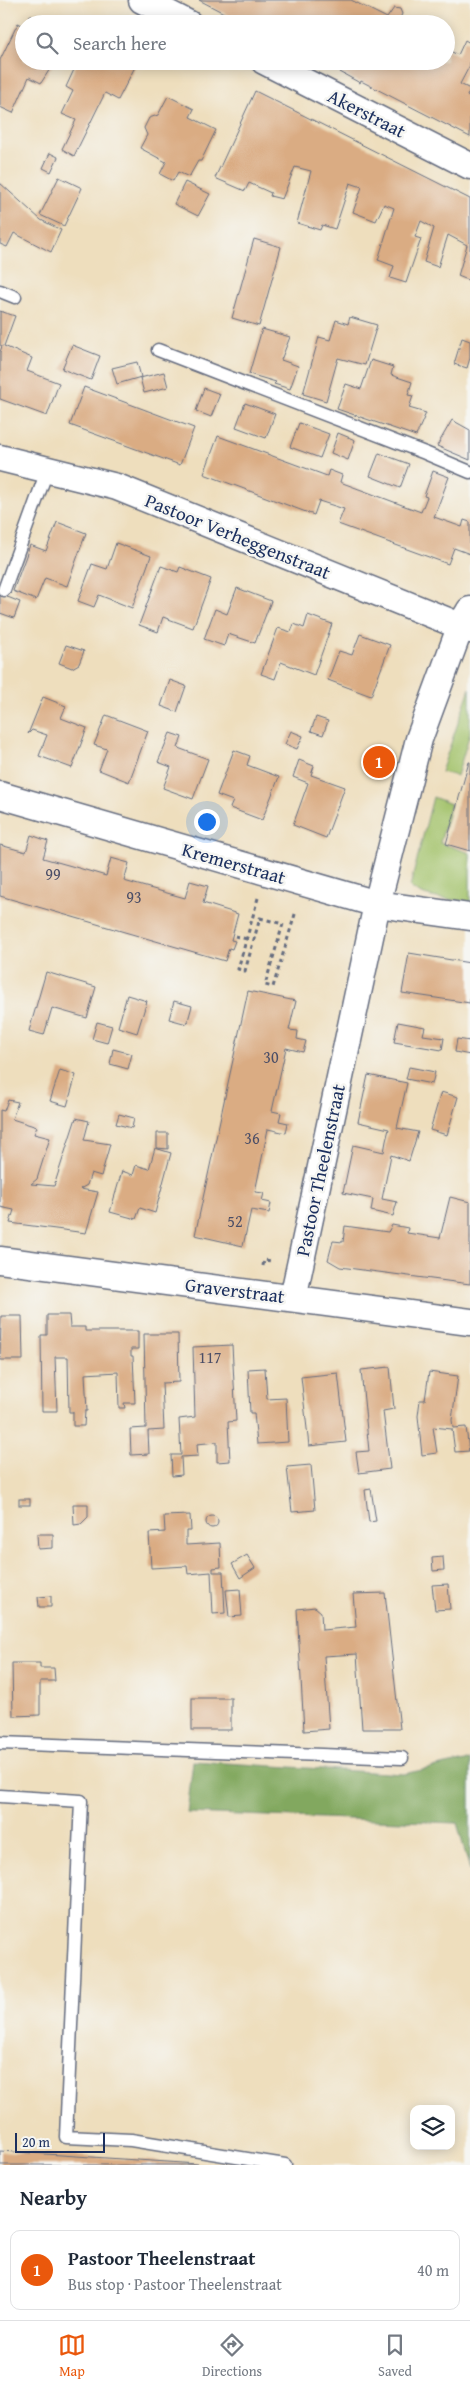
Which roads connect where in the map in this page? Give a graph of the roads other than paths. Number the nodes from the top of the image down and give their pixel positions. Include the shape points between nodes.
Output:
1 (142, 0) edge
2 (171, 15) edge
3 (282, 70) edge
4 (470, 166) edge
5 (0, 291) edge
6 (15, 297) dead end
7 (158, 350) dead end
8 (0, 458) edge
9 (48, 468) junction
10 (470, 472) edge
11 (4, 590) dead end
12 (467, 622) edge
13 (0, 795) edge
14 (377, 904) junction
15 (470, 918) edge
16 (0, 1260) edge
17 (293, 1298) junction
18 (470, 1322) edge
19 (0, 1743) edge
20 (402, 1758) dead end
21 (0, 1796) edge
22 (285, 2165) edge

1 - 2 street
3 - 4 street, Akerstraat
5 - 6 lane
7 - 10 lane
8 - 9 street, Pastoor Verheggenstraat
9 - 11 lane
9 - 12 street, Pastoor Verheggenstraat via 117,487
12 - 14 street, Pastoor Theelenstraat via 419,739
13 - 14 street, Kremerstraat
14 - 15 street, Kremerstraat
14 - 17 street, Pastoor Theelenstraat
16 - 17 street, Graverstraat
17 - 18 street, Graverstraat
19 - 20 lane
21 - 22 lane via 82,1801 66,2137 131,2140

